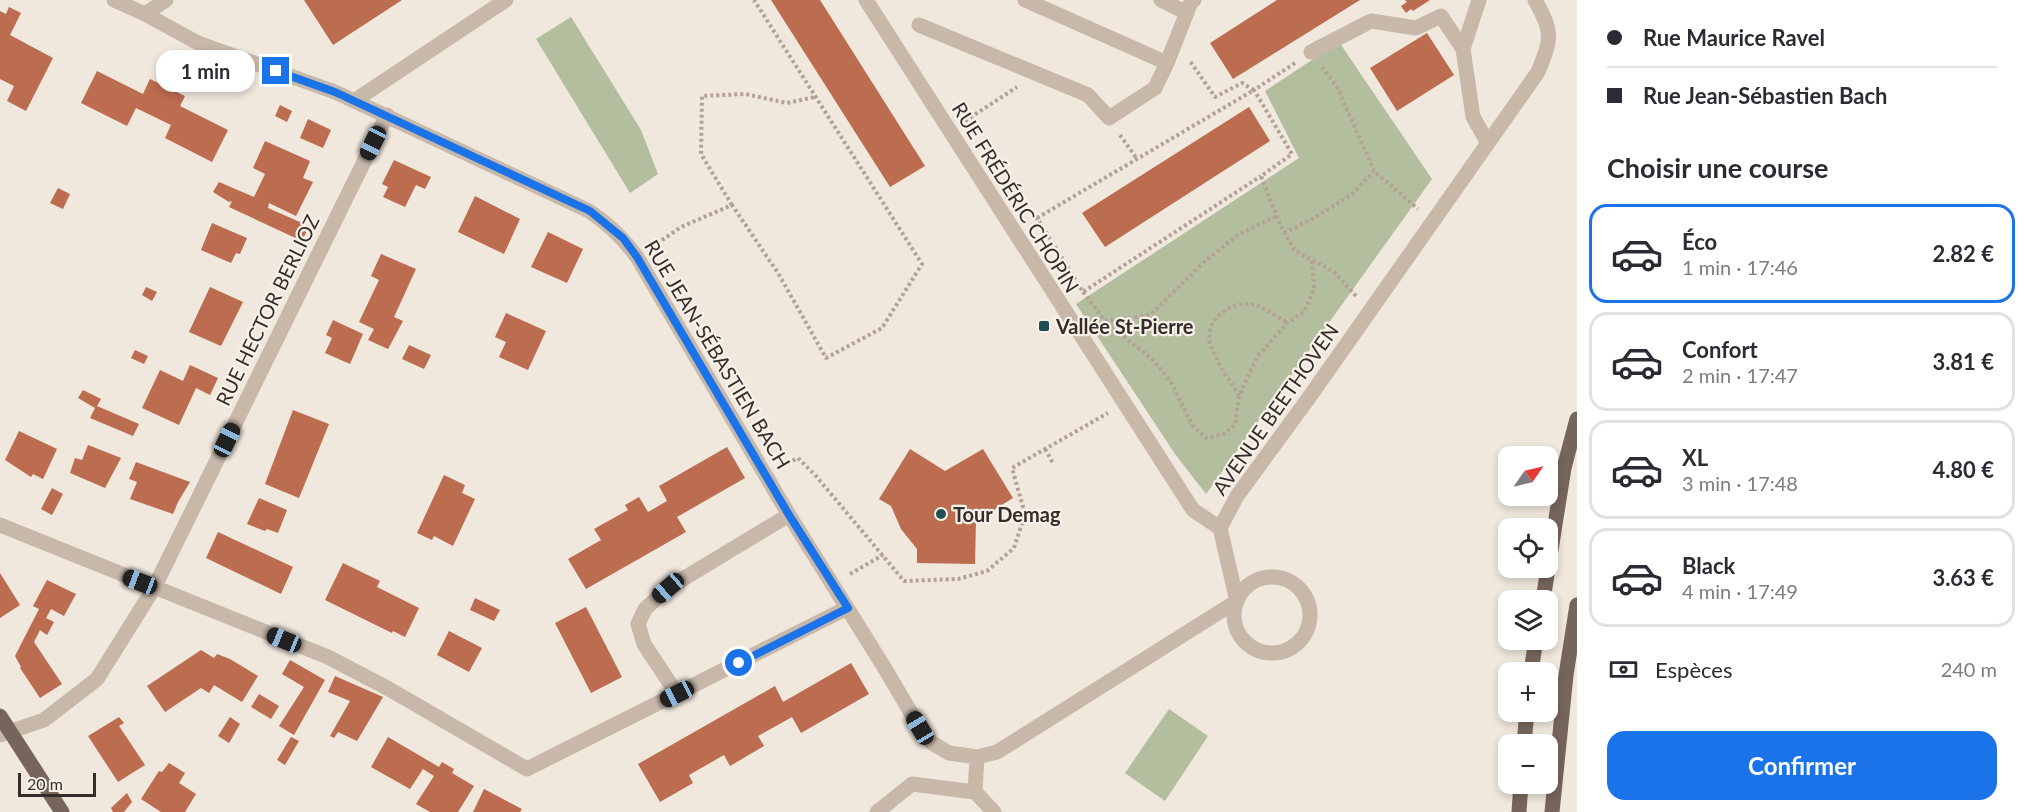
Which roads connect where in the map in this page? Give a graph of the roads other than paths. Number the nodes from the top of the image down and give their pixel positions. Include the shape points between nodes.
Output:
1 (114, 0) edge
2 (166, 0) edge
3 (506, 0) edge
4 (866, 0) edge
5 (1025, 0) edge
6 (1161, 0) edge
7 (1479, 0) edge
8 (1535, 0) edge
9 (1190, 7) edge
10 (145, 14) junction
11 (919, 25) dead end
12 (1463, 49) junction
13 (1311, 52) road end
14 (1167, 63) junction
15 (354, 101) junction
16 (387, 115) junction
17 (1488, 143) junction
18 (1577, 419) edge
19 (789, 515) junction
20 (0, 525) edge
21 (1220, 528) junction
22 (154, 588) junction
23 (1545, 590) edge
24 (1237, 601) junction
25 (1577, 605) edge
26 (848, 608) junction
27 (677, 694) junction
28 (0, 716) edge
29 (5, 734) edge
30 (977, 758) junction
31 (975, 792) junction
32 (1520, 794) edge
33 (62, 812) edge
34 (877, 812) edge
35 (994, 812) edge
36 (1519, 812) edge
37 (1552, 812) edge

1 - 10 street, RUE JEAN-SÉBASTIEN BACH
2 - 10 street
3 - 15 street
4 - 21 street, RUE FRÉDÉRIC CHOPIN via 1193,510
5 - 14 street
6 - 9 street
7 - 12 street
8 - 17 street, AVENUE BEETHOVEN via 1548,24 1548,48 1538,72
9 - 14 street
10 - 15 street, RUE JEAN-SÉBASTIEN BACH via 198,43
11 - 14 street via 1088,95 1109,118 1155,88
12 - 13 street via 1441,16 1416,28 1371,21
12 - 17 street via 1473,117
15 - 16 street, RUE JEAN-SÉBASTIEN BACH
16 - 19 street, RUE JEAN-SÉBASTIEN BACH via 590,211 623,238
16 - 22 street, RUE HECTOR BERLIOZ
17 - 21 street, AVENUE BEETHOVEN via 1237,496
18 - 23 main road via 1564,468
19 - 26 street, RUE JEAN-SÉBASTIEN BACH
19 - 27 street via 668,588 645,609 638,624 644,644
20 - 22 street
21 - 24 street
22 - 27 street via 328,657 527,769
22 - 29 street, RUE HECTOR BERLIOZ via 97,679 44,720
24 - 24 street via 1234,609 1239,634 1259,651 1285,651 1305,635 1310,612 1307,600 1291,582 1268,577 1256,581 1246,587
24 - 30 street via 998,752
25 - 37 main road
26 - 27 street
26 - 30 street, RUE JEAN-SÉBASTIEN BACH via 932,743 949,753
28 - 29 main road
29 - 33 main road
30 - 31 street
31 - 34 street via 912,784
31 - 35 street
32 - 36 main road

